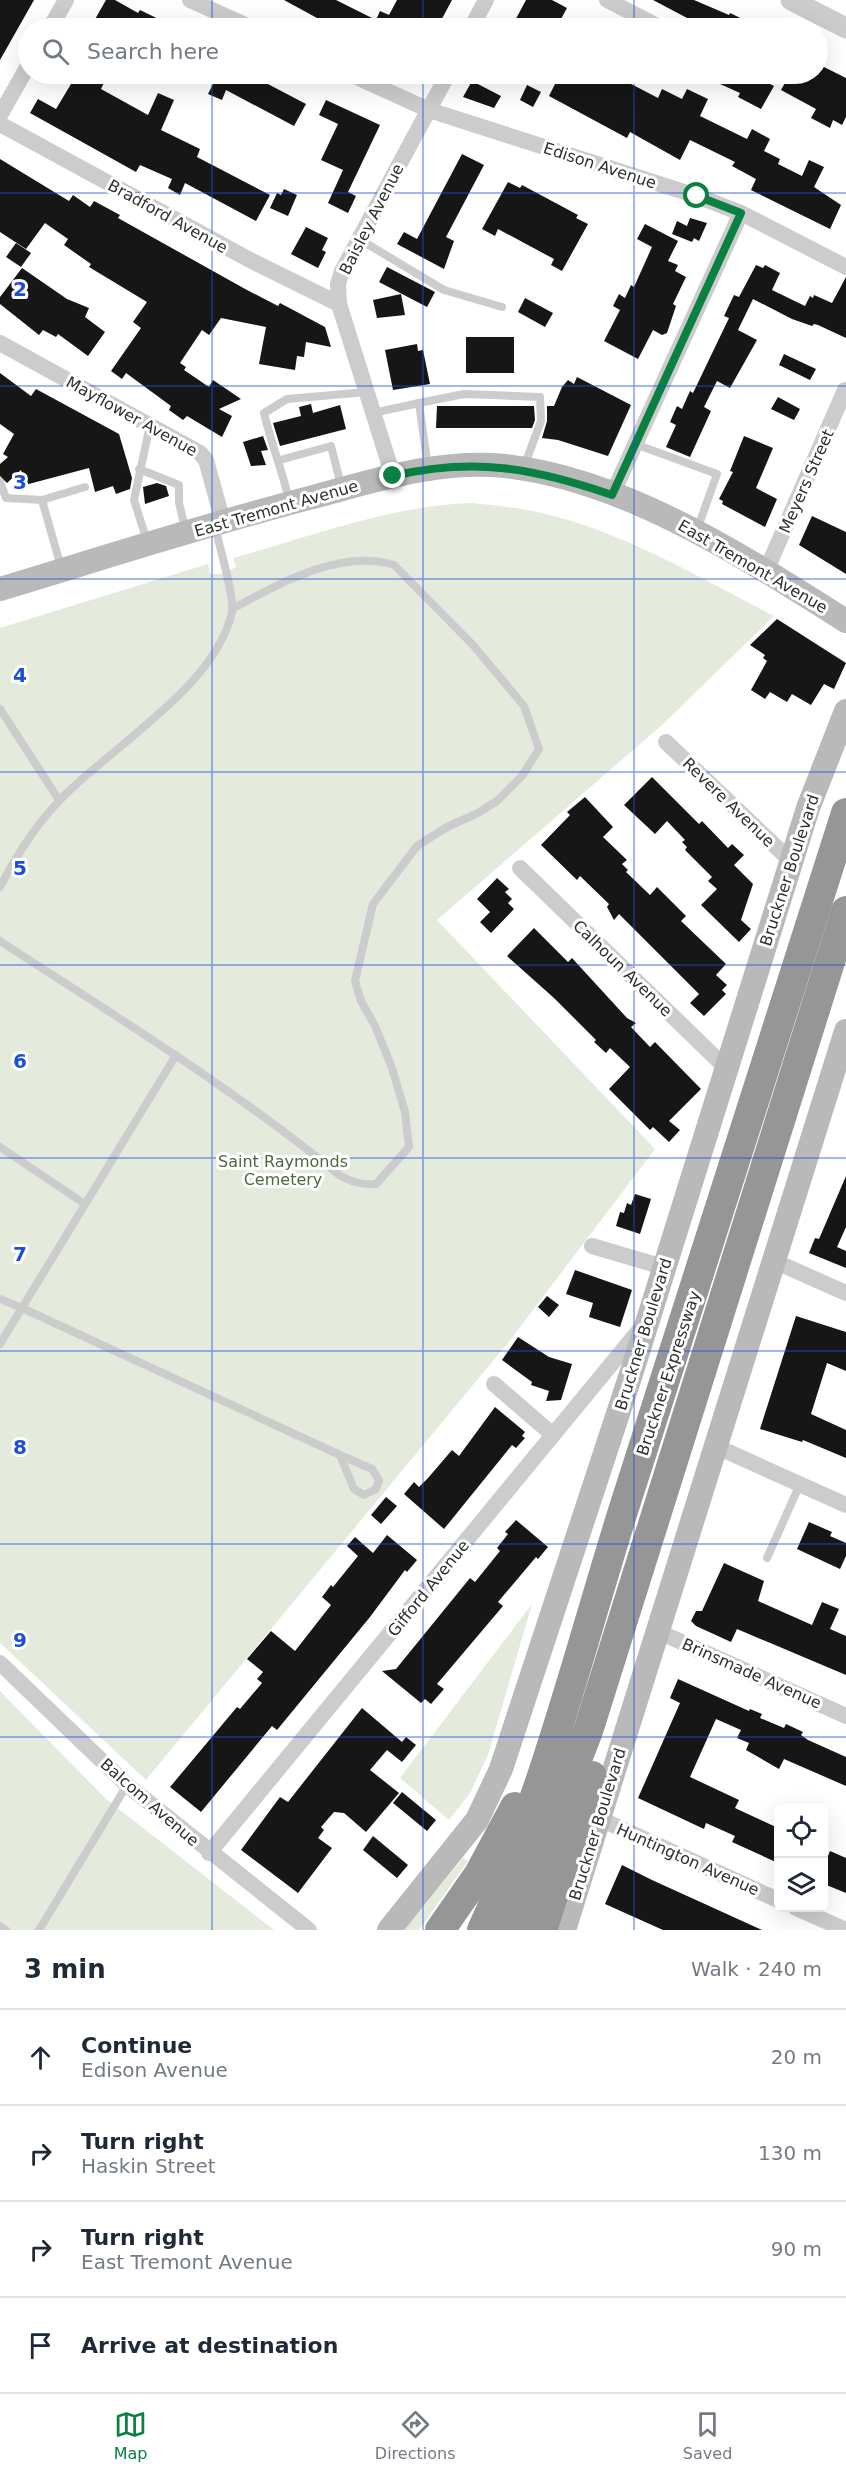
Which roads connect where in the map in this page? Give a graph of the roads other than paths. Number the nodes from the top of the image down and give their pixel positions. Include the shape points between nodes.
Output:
1 (66, 0) edge
2 (190, 0) edge
3 (486, 0) edge
4 (607, 0) edge
5 (791, 0) edge
6 (56, 18) edge
7 (230, 18) edge
8 (476, 18) edge
9 (642, 18) edge
10 (826, 18) edge
11 (828, 19) edge
12 (846, 28) edge
13 (18, 84) edge
14 (372, 84) edge
15 (443, 84) edge
16 (429, 110) junction
17 (0, 116) edge
18 (0, 124) edge
19 (741, 213) junction
20 (358, 238) junction
21 (846, 267) edge
22 (339, 304) junction
23 (502, 307) dead end
24 (0, 343) edge
25 (845, 390) edge
26 (367, 392) junction
27 (419, 404) junction
28 (373, 412) junction
29 (150, 425) junction
30 (635, 444) junction
31 (280, 460) junction
32 (428, 468) junction
33 (140, 469) junction
34 (523, 469) junction
35 (393, 476) junction
36 (0, 482) edge
37 (85, 487) dead end
38 (342, 489) junction
39 (612, 495) junction
40 (42, 500) junction
41 (290, 503) junction
42 (218, 523) junction
43 (696, 531) junction
44 (187, 533) junction
45 (148, 544) junction
46 (62, 570) junction
47 (766, 571) junction
48 (0, 589) edge
49 (232, 609) junction
50 (846, 621) edge
51 (0, 709) edge
52 (846, 711) edge
53 (666, 742) dead end
54 (59, 800) junction
55 (846, 813) edge
56 (792, 862) junction
57 (520, 868) dead end
58 (0, 887) edge
59 (846, 911) edge
60 (0, 941) edge
61 (846, 1031) edge
62 (176, 1056) junction
63 (726, 1068) junction
64 (839, 1077) edge
65 (0, 1147) edge
66 (86, 1204) junction
67 (592, 1246) dead end
68 (774, 1261) junction
69 (663, 1267) junction
70 (846, 1293) edge
71 (0, 1299) edge
72 (22, 1308) junction
73 (646, 1322) junction
74 (0, 1344) edge
75 (494, 1384) dead end
76 (553, 1435) junction
77 (715, 1446) junction
78 (340, 1455) junction
79 (800, 1484) junction
80 (846, 1505) edge
81 (623, 1511) junction
82 (767, 1558) dead end
83 (633, 1588) junction
84 (657, 1630) junction
85 (0, 1663) edge
86 (846, 1716) edge
87 (127, 1785) junction
88 (598, 1818) junction
89 (209, 1853) junction
90 (774, 1898) edge
91 (805, 1912) edge
92 (0, 1926) edge
93 (6, 1930) edge
94 (39, 1930) edge
95 (309, 1930) edge
96 (389, 1930) edge
97 (440, 1930) edge
98 (482, 1930) edge
99 (511, 1930) edge
100 (542, 1930) edge
101 (564, 1930) edge
102 (846, 1930) edge

1 - 6 street
2 - 7 street
3 - 8 street
4 - 9 street
5 - 10 street
11 - 12 street
13 - 17 street
14 - 16 street, Edison Avenue
15 - 16 street, Baisley Avenue
16 - 19 street, Edison Avenue
16 - 20 street, Baisley Avenue
18 - 22 street, Bradford Avenue
19 - 21 street, Edison Avenue
19 - 30 street
20 - 22 street, Baisley Avenue via 340,278
20 - 23 lane via 444,290
22 - 26 street, Baisley Avenue
24 - 29 street, Mayflower Avenue
25 - 47 street, Meyers Street
26 - 28 street, Baisley Avenue
26 - 31 lane via 287,399 264,413 271,443
27 - 28 lane
27 - 32 lane
27 - 34 lane via 464,394 540,397 541,421
28 - 35 street, Baisley Avenue
29 - 33 lane
29 - 42 street, Mayflower Avenue via 203,456
30 - 39 street
30 - 43 lane via 717,474
31 - 38 lane via 331,446
31 - 41 lane
32 - 34 main road, East Tremont Avenue via 473,465
32 - 35 main road, East Tremont Avenue
33 - 44 lane via 178,485
33 - 45 lane via 134,500
34 - 39 main road, East Tremont Avenue
35 - 38 main road, East Tremont Avenue
36 - 40 lane via 6,498
37 - 40 lane
38 - 41 main road, East Tremont Avenue
39 - 43 main road, East Tremont Avenue
40 - 46 lane
41 - 42 main road, East Tremont Avenue
42 - 44 main road, East Tremont Avenue
42 - 49 lane
43 - 47 main road, East Tremont Avenue
44 - 45 main road, East Tremont Avenue
45 - 46 main road, East Tremont Avenue
46 - 48 main road, East Tremont Avenue
47 - 50 main road, East Tremont Avenue
49 - 54 lane via 222,642 206,666
49 - 62 lane via 324,566 356,560 394,565 473,645 524,706 539,749 522,776 496,801 417,846 374,904 355,981 392,1068 405,1113 409,1147 376,1184 364,1185 339,1175
51 - 54 lane
52 - 56 main road, Bruckner Boulevard via 808,808
53 - 56 street, Revere Avenue
54 - 58 lane via 28,839
55 - 81 highway, Bruckner Expressway
56 - 63 main road, Bruckner Boulevard
57 - 63 street, Calhoun Avenue
59 - 83 highway, Bruckner Expressway
60 - 62 lane
61 - 64 main road, Bruckner Boulevard
62 - 66 lane
63 - 69 main road, Bruckner Boulevard
64 - 68 main road, Bruckner Boulevard
65 - 66 lane
66 - 72 lane
67 - 69 street
68 - 70 street
68 - 77 main road, Bruckner Boulevard
69 - 73 main road, Bruckner Boulevard
71 - 72 lane
72 - 74 lane
72 - 78 lane
73 - 76 street, Gifford Avenue
73 - 96 main road, Bruckner Boulevard via 490,1796 463,1840
75 - 76 street
76 - 89 street, Gifford Avenue
77 - 79 street
77 - 84 main road, Bruckner Boulevard
78 - 78 lane via 372,1469 379,1480 376,1489 364,1495 354,1489
79 - 80 street
79 - 82 lane
81 - 97 highway via 524,1786 479,1874
81 - 98 highway, Bruckner Expressway via 536,1799
83 - 99 highway, Bruckner Expressway via 575,1767
83 - 100 highway via 595,1765
84 - 86 street, Brinsmade Avenue
84 - 88 main road, Bruckner Boulevard
85 - 87 street, Balcom Avenue
87 - 89 street, Balcom Avenue
87 - 94 lane
88 - 90 street, Huntington Avenue
88 - 101 main road, Bruckner Boulevard
89 - 95 street, Balcom Avenue
91 - 102 street
92 - 93 lane

